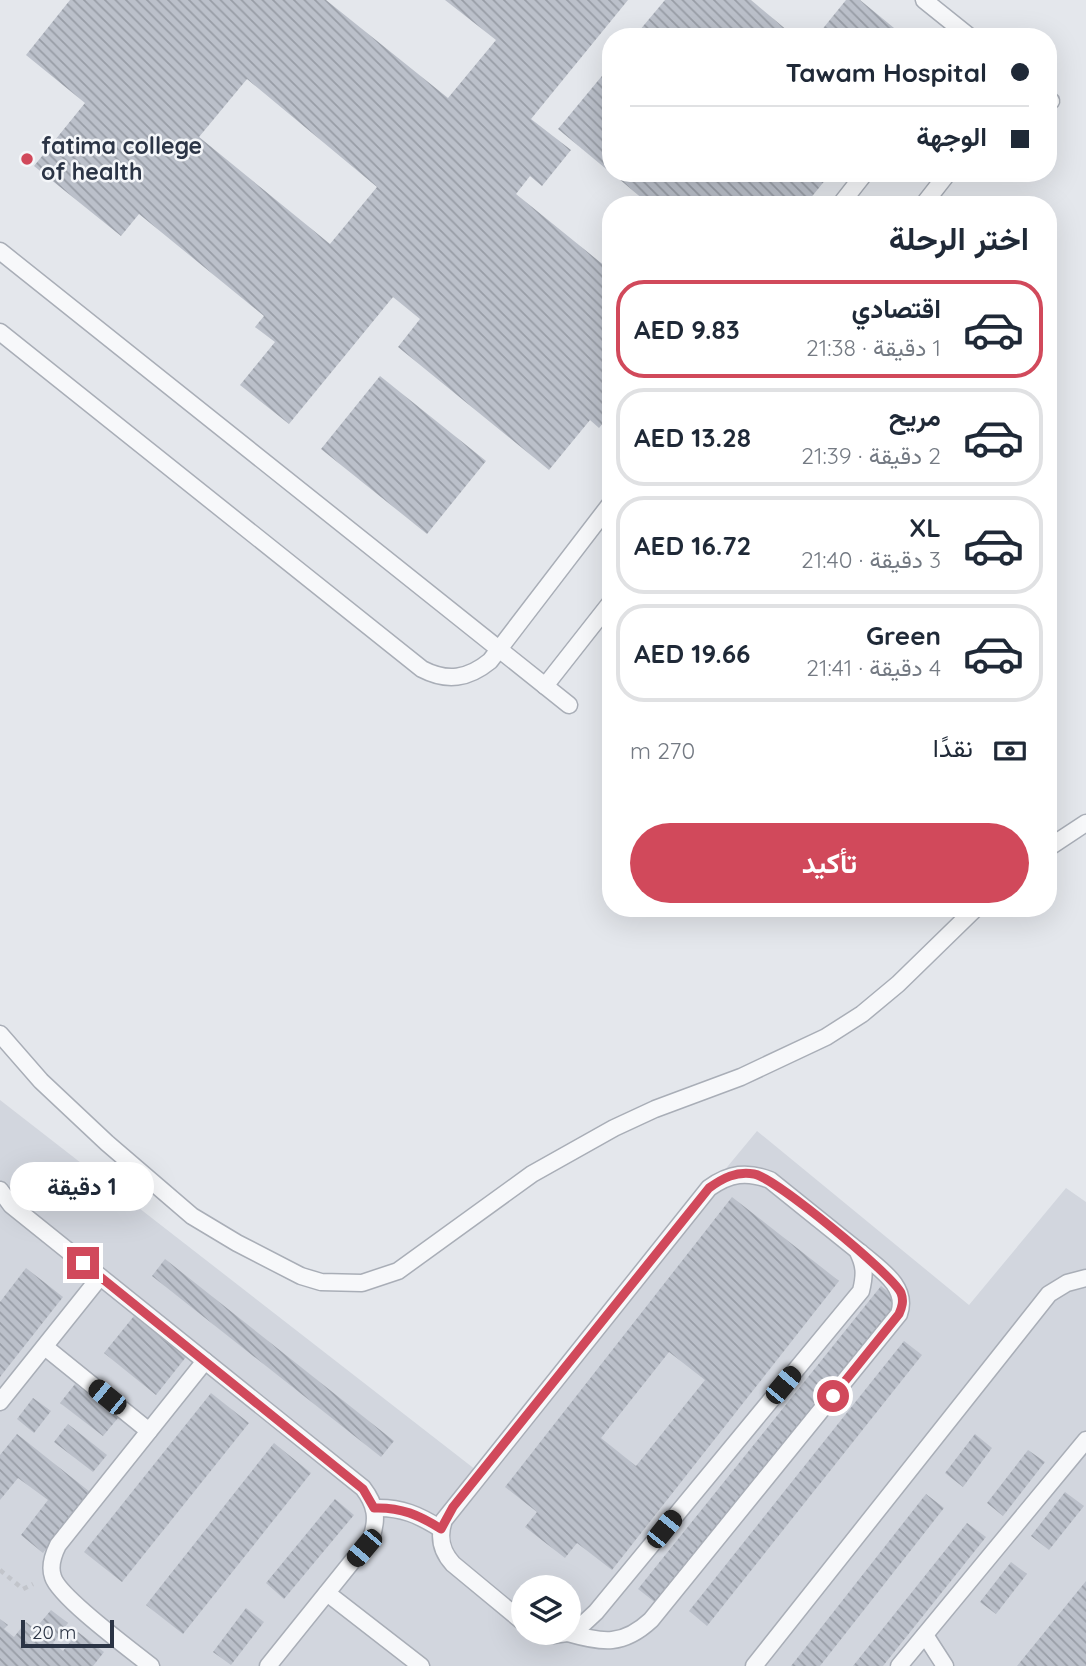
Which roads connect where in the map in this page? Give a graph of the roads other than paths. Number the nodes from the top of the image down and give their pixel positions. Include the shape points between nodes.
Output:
1 (924, 0) edge
2 (959, 28) edge
3 (941, 182) edge
4 (930, 196) edge
5 (0, 251) edge
6 (0, 332) edge
7 (602, 515) edge
8 (602, 613) edge
9 (498, 649) junction
10 (545, 686) junction
11 (569, 705) dead end
12 (1086, 823) edge
13 (1057, 842) edge
14 (967, 917) edge
15 (0, 1034) edge
16 (0, 1190) edge
17 (6, 1203) edge
18 (857, 1250) junction
19 (100, 1277) junction
20 (1086, 1278) edge
21 (45, 1347) junction
22 (205, 1361) junction
23 (0, 1402) edge
24 (149, 1431) junction
25 (1086, 1440) edge
26 (374, 1508) junction
27 (441, 1529) junction
28 (327, 1593) junction
29 (511, 1612) edge
30 (581, 1626) edge
31 (925, 1635) junction
32 (581, 1636) edge
33 (151, 1666) edge
34 (268, 1666) edge
35 (421, 1666) edge
36 (754, 1666) edge
37 (899, 1666) edge
38 (945, 1666) edge

1 - 2 lane
3 - 4 lane
5 - 9 lane
6 - 9 lane via 422,669 435,676 465,676 478,671
7 - 9 lane
8 - 10 lane
9 - 10 lane
10 - 11 lane
12 - 13 lane
14 - 15 lane via 898,984 826,1037 784,1059 604,1133 532,1174 398,1271 362,1283 321,1282 301,1276 192,1216 41,1081
16 - 17 lane
17 - 19 lane
18 - 27 lane via 771,1180 738,1173 722,1178 690,1211 453,1507
18 - 30 lane via 864,1262 861,1291
18 - 32 lane via 897,1288 902,1296 899,1314 651,1620 624,1639
19 - 21 lane
19 - 22 lane
20 - 36 lane via 1049,1294
21 - 23 lane
21 - 24 lane
22 - 24 lane
22 - 26 lane via 363,1489
24 - 33 lane via 58,1545 52,1576 70,1600
25 - 31 lane
26 - 27 lane via 409,1512
26 - 28 lane via 371,1538
27 - 29 lane via 444,1554
28 - 34 lane
28 - 35 lane
31 - 37 lane
31 - 38 lane

